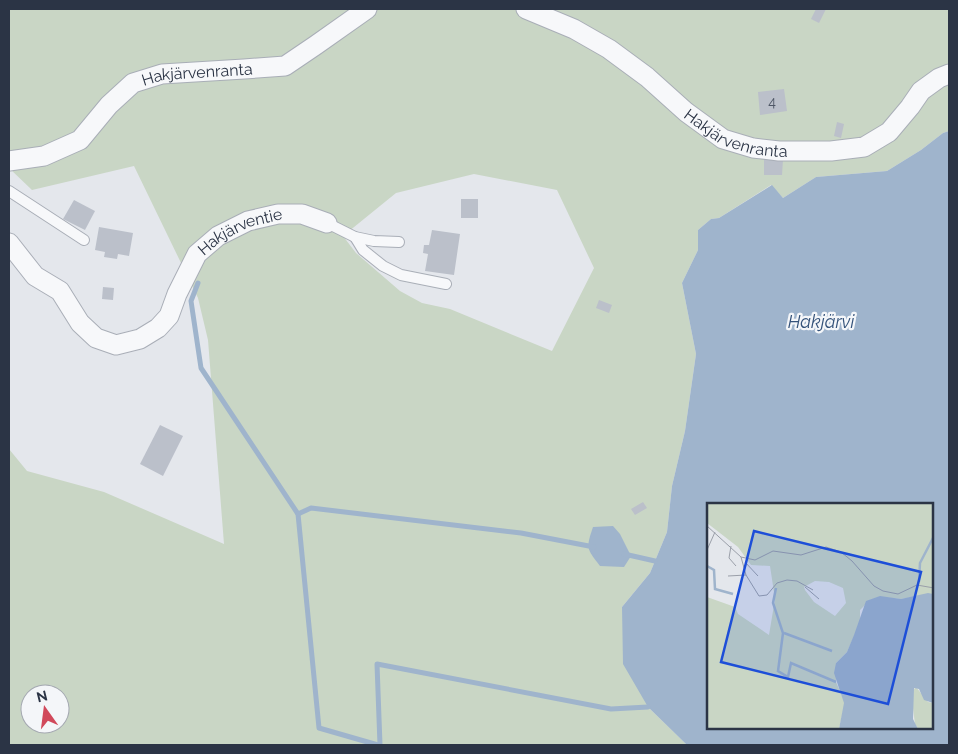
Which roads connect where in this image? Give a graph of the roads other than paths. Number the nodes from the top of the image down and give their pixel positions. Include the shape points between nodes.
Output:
1 (367, 9) edge
2 (526, 9) edge
3 (949, 74) edge
4 (9, 161) edge
5 (9, 191) edge
6 (327, 222) joint
7 (355, 237) junction
8 (84, 240) dead end
9 (399, 242) dead end
10 (11, 251) edge
11 (446, 284) dead end

1 - 4 street, Hakjärvenranta via 285,66 162,74 133,83 109,105 80,140 44,156
2 - 3 street, Hakjärvenranta via 574,29 609,49 723,139 753,148 831,151 864,147 889,132 921,91
5 - 8 lane
6 - 7 lane
6 - 10 street, Hakjärventie via 302,214 278,214 248,220 218,236 197,254 169,316 158,328 140,339 116,345 96,338 80,323 60,290 35,276
7 - 9 lane
7 - 11 lane via 363,250 383,266 401,275

